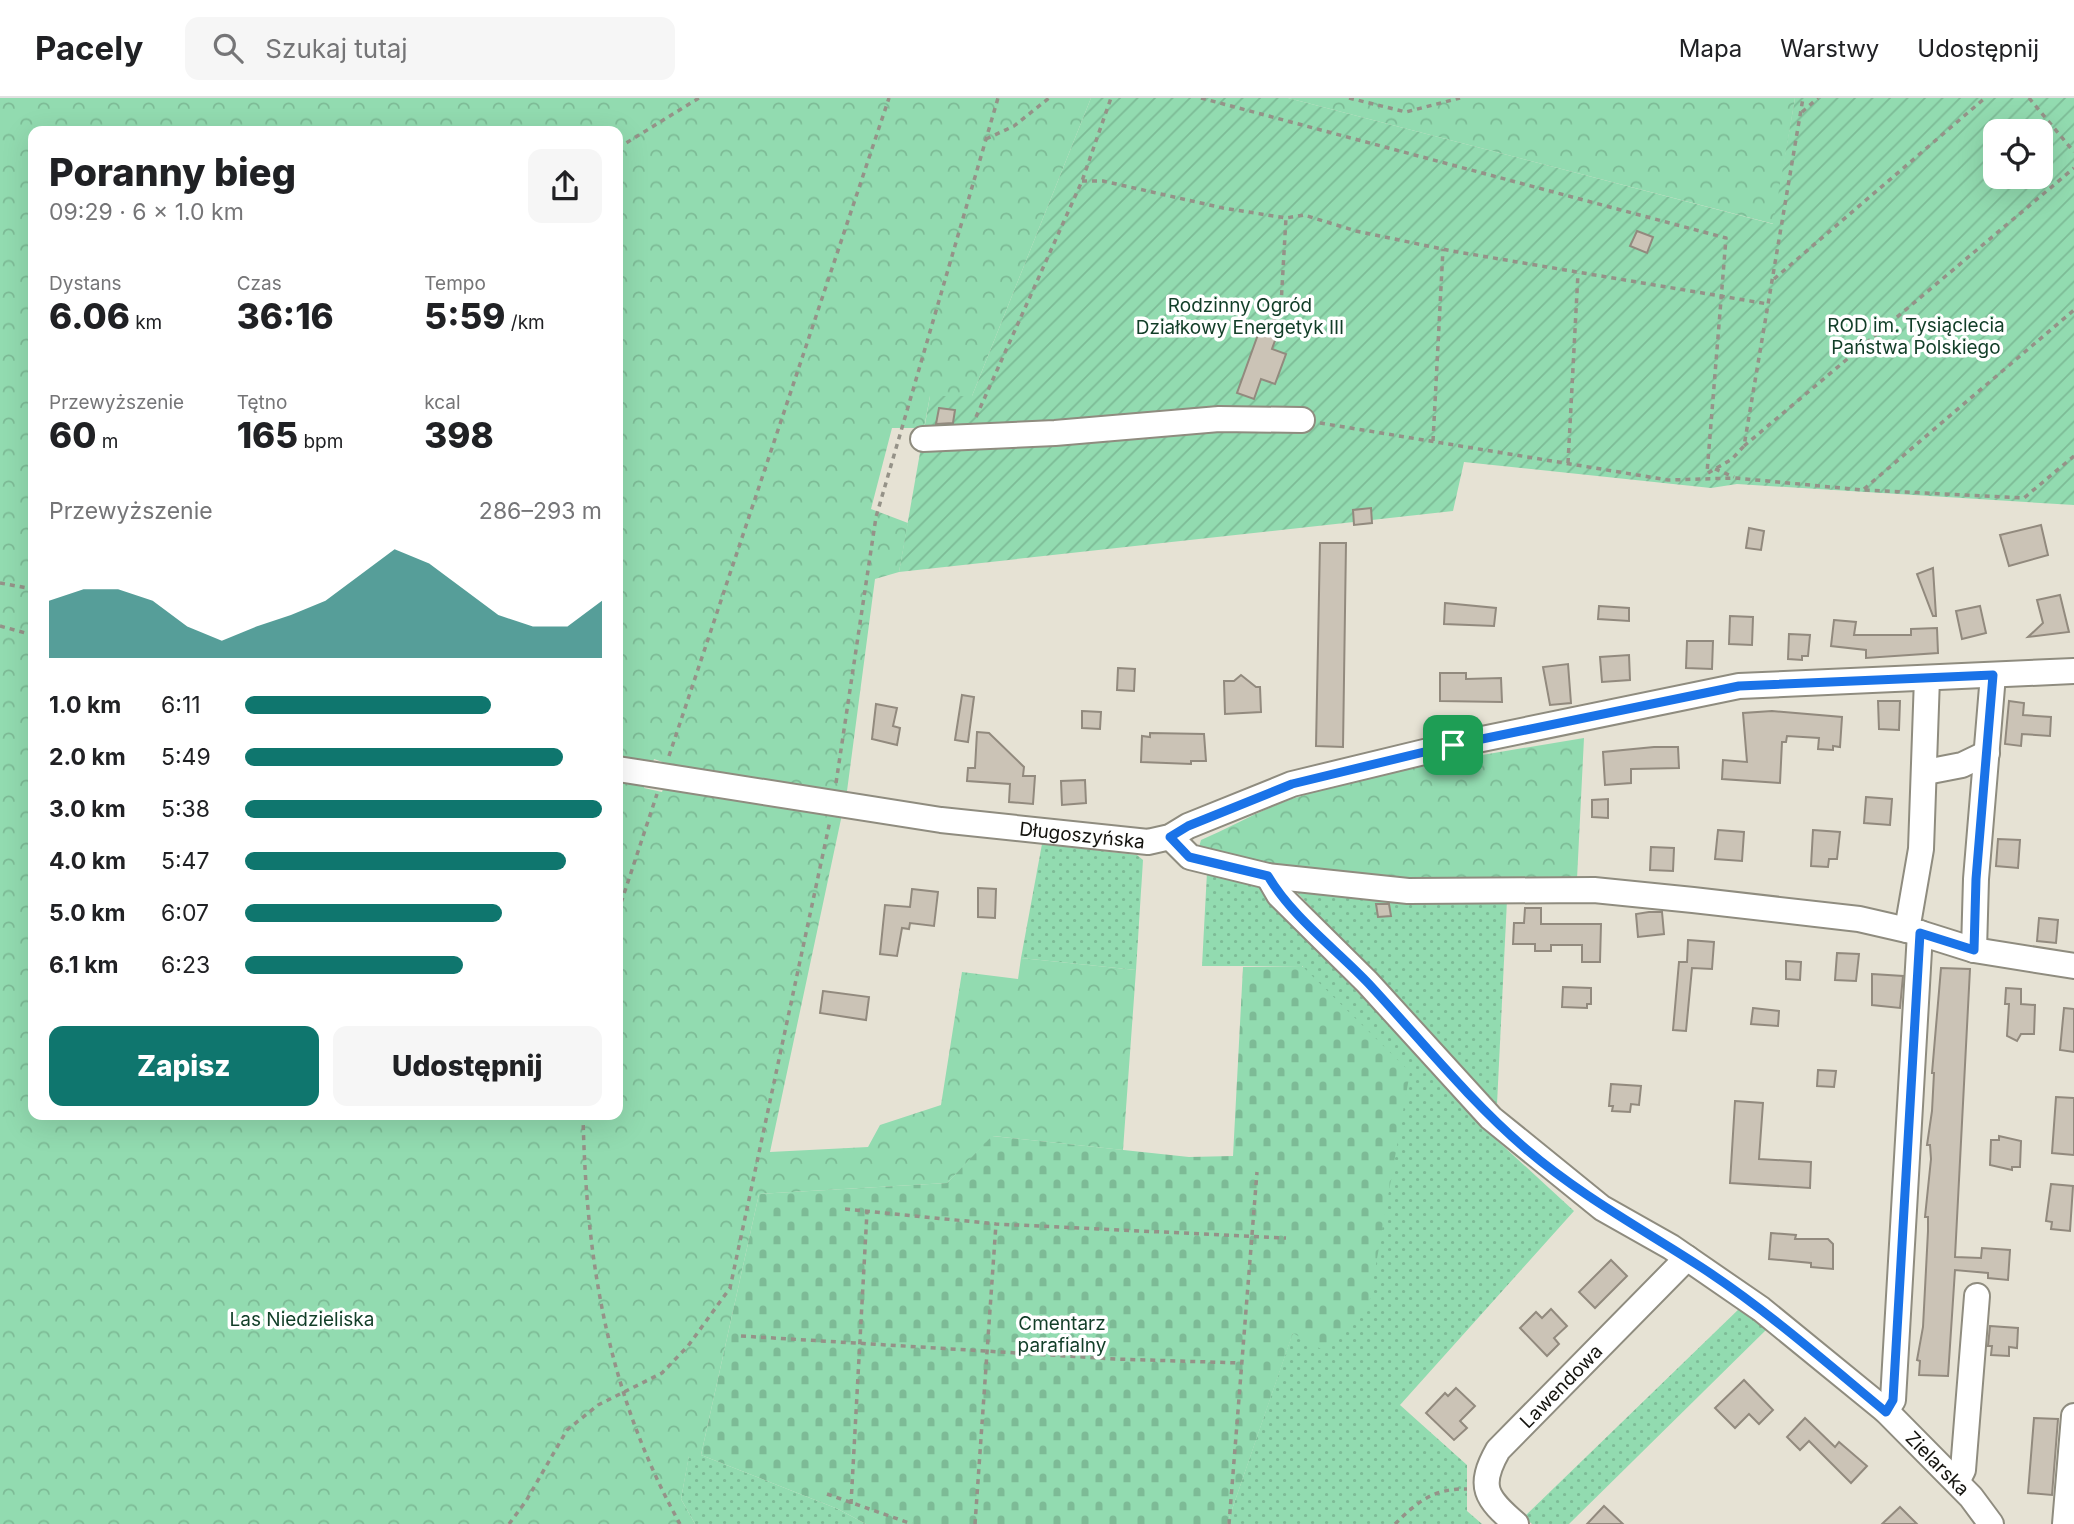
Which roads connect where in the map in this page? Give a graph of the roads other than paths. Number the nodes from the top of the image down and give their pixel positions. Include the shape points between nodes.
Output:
1 (1302, 420) road end
2 (923, 439) dead end
3 (2074, 671) edge
4 (1993, 675) junction
5 (1927, 678) junction
6 (1987, 753) junction
7 (623, 770) edge
8 (1926, 772) junction
9 (1170, 837) junction
10 (1268, 876) junction
11 (1913, 931) junction
12 (1974, 950) junction
13 (2074, 966) edge
14 (1687, 1258) junction
15 (1977, 1296) dead end
16 (1886, 1412) junction
17 (2074, 1416) edge
18 (1957, 1482) junction
19 (1516, 1524) edge
20 (1990, 1524) edge
21 (2064, 1524) edge

1 - 2 street via 1219,419
3 - 4 street, Długoszyńska
4 - 5 street, Długoszyńska
4 - 6 street
5 - 8 street
5 - 9 street, Długoszyńska via 1739,686 1453,745 1292,784
6 - 8 street via 1962,765
6 - 12 street
7 - 9 street, Długoszyńska via 1084,838 1148,842
8 - 11 street
9 - 10 street via 1189,857
10 - 11 street via 1408,891 1594,890 1859,919
10 - 14 street, Zielarska via 1279,895 1367,982 1491,1118 1602,1208
11 - 12 street
11 - 16 street via 1893,1400
12 - 13 street
14 - 16 street, Zielarska via 1761,1310
14 - 19 street, Lawendowa via 1498,1450 1486,1471 1487,1491
15 - 18 street via 1963,1470
16 - 18 street, Zielarska
17 - 21 street
18 - 20 street, Zielarska

